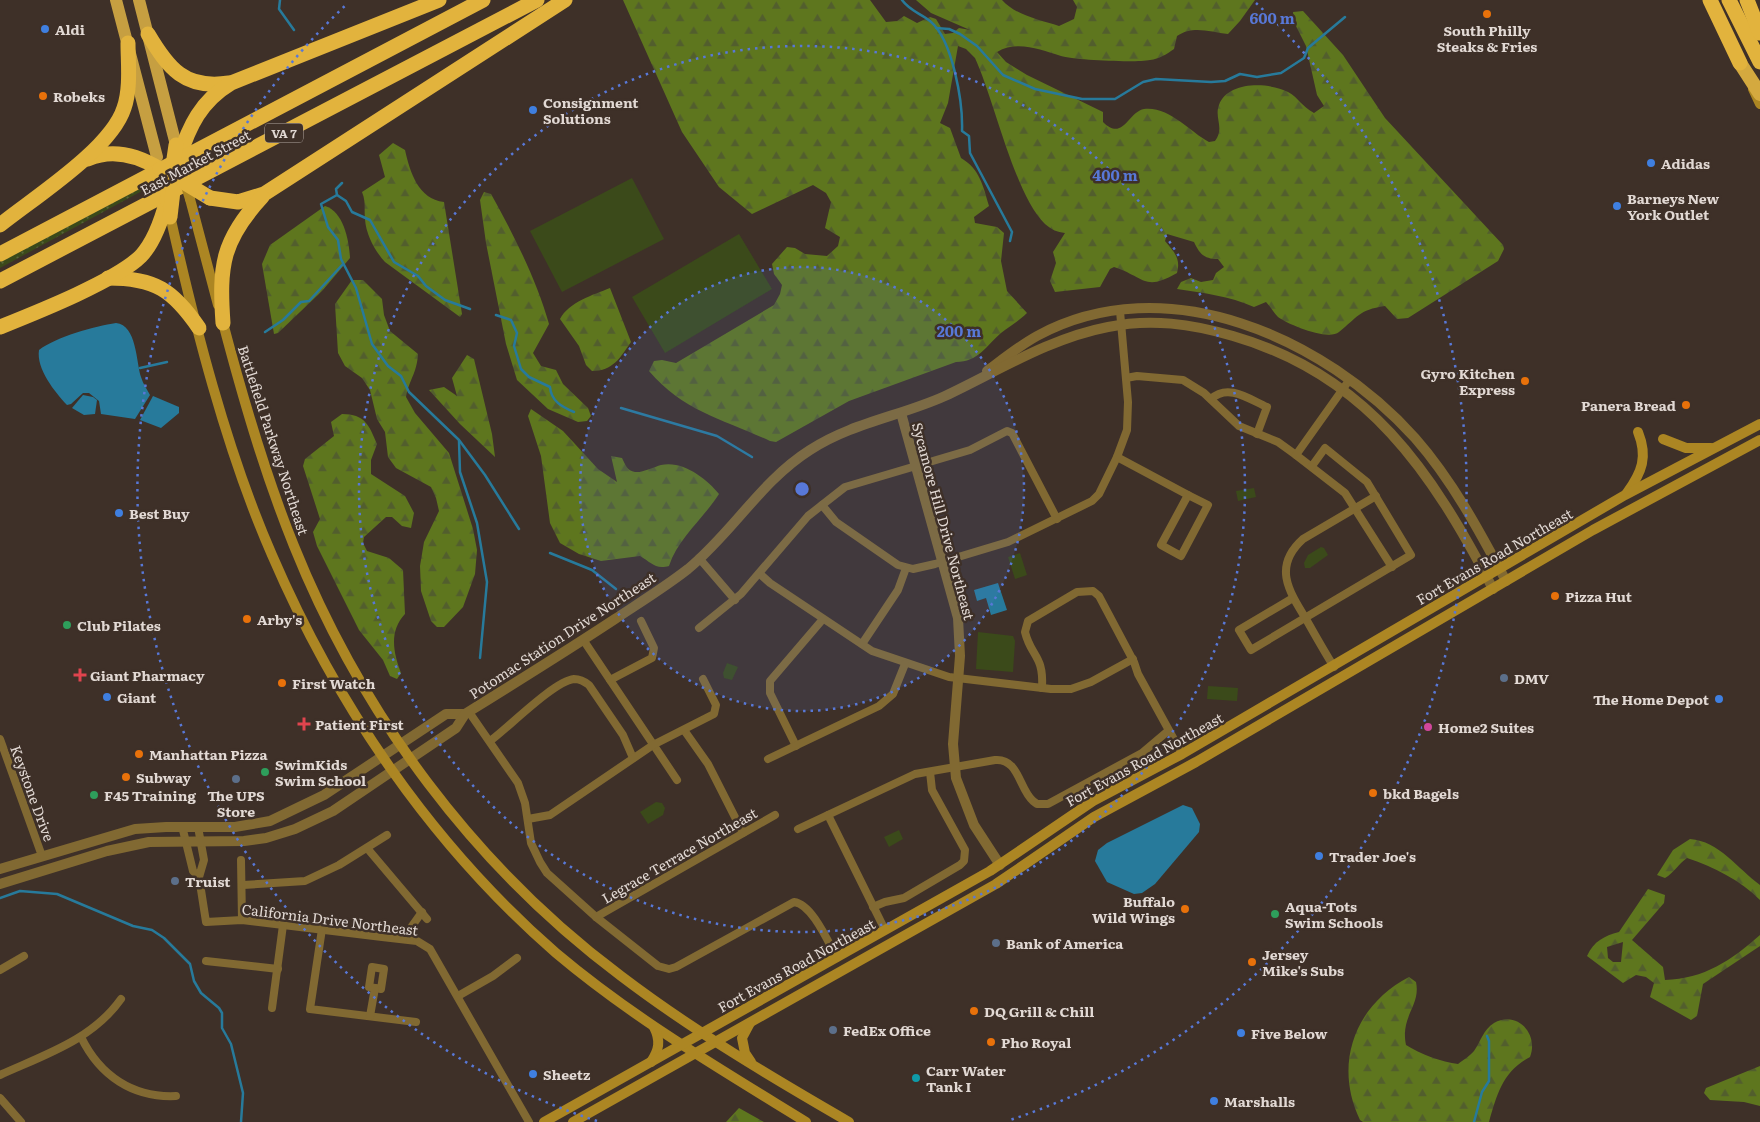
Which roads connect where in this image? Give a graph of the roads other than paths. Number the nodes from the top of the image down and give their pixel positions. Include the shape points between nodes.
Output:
1 (116, 0) edge
2 (139, 0) edge
3 (439, 0) edge
4 (483, 0) edge
5 (537, 0) edge
6 (565, 0) edge
7 (1710, 0) edge
8 (1729, 0) edge
9 (1749, 0) edge
10 (1760, 18) edge
11 (1760, 33) edge
12 (148, 34) junction
13 (128, 43) junction
14 (1760, 62) edge
15 (1740, 63) junction
16 (231, 83) junction
17 (1760, 94) edge
18 (1760, 104) edge
19 (173, 161) junction
20 (79, 163) junction
21 (264, 194) junction
22 (191, 203) joint
23 (167, 221) junction
24 (0, 225) edge
25 (0, 254) edge
26 (108, 278) junction
27 (0, 282) edge
28 (1120, 311) junction
29 (223, 323) junction
30 (1121, 325) junction
31 (0, 326) edge
32 (199, 328) junction
33 (1126, 378) junction
34 (1350, 379) junction
35 (968, 384) junction
36 (1343, 390) junction
37 (1211, 399) junction
38 (900, 413) junction
39 (1760, 424) edge
40 (1638, 432) dead end
41 (1256, 434) junction
42 (1663, 438) dead end
43 (1760, 440) edge
44 (1714, 448) junction
45 (1296, 455) junction
46 (1117, 457) junction
47 (916, 466) junction
48 (1312, 466) junction
49 (1188, 494) junction
50 (1625, 495) junction
51 (1376, 496) junction
52 (822, 505) junction
53 (1356, 508) junction
54 (1057, 519) junction
55 (699, 558) junction
56 (943, 562) junction
57 (1392, 567) junction
58 (906, 568) junction
59 (1500, 569) junction
60 (760, 574) junction
61 (1486, 577) junction
62 (1506, 581) junction
63 (1493, 589) junction
64 (1293, 598) junction
65 (735, 600) junction
66 (823, 618) junction
67 (1305, 618) junction
68 (641, 621) dead end
69 (700, 628) dead end
70 (584, 641) junction
71 (862, 644) junction
72 (1133, 659) junction
73 (905, 664) junction
74 (1334, 667) junction
75 (958, 678) junction
76 (703, 679) dead end
77 (610, 680) junction
78 (1042, 688) junction
79 (467, 713) junction
80 (684, 730) junction
81 (1168, 731) junction
82 (0, 738) edge
83 (490, 741) junction
84 (399, 745) junction
85 (653, 746) junction
86 (796, 746) junction
87 (1182, 754) junction
88 (382, 756) junction
89 (633, 758) junction
90 (410, 759) junction
91 (768, 760) dead end
92 (955, 768) junction
93 (392, 771) junction
94 (930, 772) junction
95 (677, 780) dead end
96 (775, 815) dead end
97 (828, 815) junction
98 (528, 819) junction
99 (182, 826) junction
100 (198, 827) junction
101 (798, 830) dead end
102 (743, 833) junction
103 (387, 835) dead end
104 (185, 841) junction
105 (201, 842) junction
106 (367, 848) junction
107 (42, 856) junction
108 (241, 860) dead end
109 (1000, 865) junction
110 (0, 869) edge
111 (199, 877) junction
112 (0, 884) edge
113 (242, 885) junction
114 (873, 907) junction
115 (422, 912) junction
116 (596, 917) junction
117 (427, 919) dead end
118 (242, 920) junction
119 (284, 925) junction
120 (322, 930) junction
121 (885, 930) junction
122 (410, 940) junction
123 (24, 956) dead end
124 (517, 958) dead end
125 (837, 958) junction
126 (206, 961) dead end
127 (278, 969) junction
128 (0, 970) edge
129 (375, 988) dead end
130 (458, 996) junction
131 (121, 999) dead end
132 (272, 1008) dead end
133 (370, 1016) junction
134 (416, 1022) dead end
135 (750, 1023) junction
136 (654, 1027) junction
137 (703, 1033) junction
138 (81, 1037) junction
139 (716, 1041) junction
140 (682, 1045) junction
141 (694, 1053) junction
142 (651, 1062) junction
143 (752, 1063) junction
144 (0, 1076) edge
145 (176, 1096) dead end
146 (0, 1098) edge
147 (21, 1122) edge
148 (529, 1122) edge
149 (544, 1122) edge
150 (573, 1122) edge
151 (806, 1122) edge
152 (849, 1122) edge

1 - 13 main road
2 - 12 main road
3 - 16 highway
4 - 25 highway, East Market Street / VA 7
5 - 27 highway, East Market Street / VA 7
6 - 21 highway
7 - 15 highway
8 - 14 highway
9 - 10 highway
9 - 11 highway
12 - 16 highway via 165,61 179,75 197,83
12 - 19 main road
13 - 19 main road
13 - 20 highway via 127,95 122,114 110,136
15 - 17 highway
15 - 18 main road
16 - 19 highway via 203,105
19 - 20 highway via 106,153
19 - 21 highway, bridge via 210,198 238,202
19 - 22 highway
19 - 23 highway, bridge
19 - 23 highway, bridge
20 - 24 highway
21 - 29 highway via 241,221 225,254 220,285
22 - 29 main road, Battlefield Parkway Northeast
23 - 26 highway via 141,256
23 - 32 main road
26 - 31 highway
26 - 32 highway via 139,280 164,288 178,300
28 - 30 street
28 - 34 street, Potomac Station Drive Northeast via 1168,309 1230,320 1283,339
28 - 35 street, Potomac Station Drive Northeast via 1066,324 1038,336
29 - 84 main road, Battlefield Parkway Northeast via 237,378 294,547 339,644
30 - 33 street
30 - 35 street, Potomac Station Drive Northeast via 1049,345
30 - 36 street, Potomac Station Drive Northeast via 1156,322 1190,325 1241,338 1296,361
32 - 88 main road via 221,412 272,555 340,690
33 - 37 street via 1183,380
33 - 46 street via 1128,416
34 - 36 street
34 - 59 street, Potomac Station Drive Northeast via 1384,406 1426,452 1450,484
35 - 38 street, Potomac Station Drive Northeast
36 - 45 street
36 - 61 street, Potomac Station Drive Northeast via 1384,424 1417,462 1445,503
37 - 41 street via 1239,426
37 - 41 street via 1228,391 1267,407
38 - 47 street, Sycamore Hill Drive Northeast
38 - 55 street, Potomac Station Drive Northeast via 851,428 810,449 786,466
39 - 44 main road, Fort Evans Road Northeast
40 - 50 main road via 1644,461
41 - 45 street via 1278,442
42 - 44 main road via 1686,448
43 - 62 main road, Fort Evans Road Northeast via 1632,508
44 - 50 main road, Fort Evans Road Northeast
45 - 48 street
46 - 49 street
46 - 54 street via 1099,494
47 - 52 street via 852,483
47 - 54 street via 970,450 1010,431
47 - 56 street, Sycamore Hill Drive Northeast
48 - 51 street via 1325,448 1362,477
48 - 53 street via 1340,487
49 - 49 street via 1208,505 1181,556 1161,545
50 - 59 main road, Fort Evans Road Northeast
51 - 53 street
51 - 57 street via 1411,556
52 - 58 street via 836,522
52 - 60 street via 794,529
53 - 57 street
53 - 64 street via 1296,545 1286,570
54 - 56 street via 1008,542
55 - 65 street
55 - 70 street, Potomac Station Drive Northeast
56 - 58 street
56 - 75 street, Sycamore Hill Drive Northeast via 959,626
57 - 67 street
58 - 71 street via 898,590
59 - 61 main road, Fort Evans Road Northeast
59 - 62 street, Potomac Station Drive Northeast
60 - 65 street
60 - 66 street
61 - 63 street, Potomac Station Drive Northeast
61 - 74 main road, Fort Evans Road Northeast
62 - 63 main road, Fort Evans Road Northeast
63 - 135 main road, Fort Evans Road Northeast via 1196,762 1094,817 996,884
64 - 67 street
64 - 67 street via 1239,630 1251,650
65 - 69 street
66 - 71 street
66 - 86 street via 770,681 770,693
67 - 74 street
68 - 77 street via 654,648 652,658
70 - 77 street
70 - 79 street, Potomac Station Drive Northeast
71 - 73 street
72 - 78 street via 1082,686 1060,690
72 - 78 street via 1099,596 1093,591 1083,590 1032,617 1026,626 1027,637 1043,672
72 - 81 street
73 - 75 street
73 - 86 street via 893,694 879,706
74 - 87 main road, Fort Evans Road Northeast
75 - 78 street
75 - 92 street, Sycamore Hill Drive Northeast via 953,730
76 - 80 street via 716,710 710,718
77 - 85 street
79 - 83 street
79 - 84 street, Potomac Station Drive Northeast via 446,714
79 - 90 street, Potomac Station Drive Northeast via 456,728
80 - 85 street
80 - 102 street via 708,764
81 - 87 street
81 - 92 street via 1142,753 1048,804 1037,804 1029,798 1015,771 1006,762 995,760
82 - 107 street, Keystone Drive
83 - 89 street via 524,711 569,681 580,680 588,684 623,735
83 - 98 street via 518,783
84 - 88 street, Potomac Station Drive Northeast
84 - 90 main road, Battlefield Parkway Northeast
85 - 89 street
85 - 95 street
86 - 91 street
87 - 109 main road, Fort Evans Road Northeast via 1093,801
88 - 93 main road
88 - 100 street, Potomac Station Drive Northeast via 324,795 280,816 250,825
89 - 98 street via 550,815
90 - 93 street, Potomac Station Drive Northeast
90 - 137 main road, Battlefield Parkway Northeast via 460,824 527,896 620,976
92 - 94 street
92 - 109 street, Sycamore Hill Drive Northeast via 969,815
93 - 105 street, Potomac Station Drive Northeast via 333,811 296,829 266,838
93 - 136 main road via 441,836 524,923 602,990
94 - 97 street via 905,778
94 - 114 street via 932,790 965,850 964,861 904,898
96 - 102 street, Legrace Terrace Northeast
97 - 101 street
97 - 114 street
98 - 116 street via 531,843 547,873
99 - 100 street, Potomac Station Drive Northeast
99 - 104 street
99 - 107 street, Potomac Station Drive Northeast via 135,829
100 - 105 street
102 - 116 street, Legrace Terrace Northeast
103 - 106 street
104 - 105 street, Potomac Station Drive Northeast
104 - 111 street via 193,871
104 - 112 street, Potomac Station Drive Northeast via 149,842 107,850
105 - 111 street via 203,868
106 - 113 street via 306,881
106 - 115 street
107 - 110 street, Potomac Station Drive Northeast
108 - 113 street
109 - 121 main road, Fort Evans Road Northeast
111 - 118 street, California Drive Northeast via 206,922
113 - 118 street
114 - 121 street
115 - 117 street
115 - 122 street via 412,926
116 - 125 street via 658,966 670,969 788,903 799,902 808,909
118 - 119 street, California Drive Northeast
119 - 120 street, California Drive Northeast
119 - 127 street
120 - 122 street, California Drive Northeast
120 - 133 street via 310,1009
121 - 125 main road, Fort Evans Road Northeast
122 - 130 street, California Drive Northeast via 430,949
123 - 128 street
124 - 130 street
125 - 137 main road, Fort Evans Road Northeast
126 - 127 street
127 - 132 street
129 - 133 street
130 - 148 street, California Drive Northeast
131 - 138 street via 101,1023
133 - 134 street
135 - 139 main road, Fort Evans Road Northeast
135 - 143 main road via 742,1038 745,1053
136 - 140 main road
136 - 142 main road via 659,1040
137 - 139 main road, Battlefield Parkway Northeast
137 - 140 main road, Fort Evans Road Northeast
138 - 144 street
138 - 145 street via 95,1061 115,1080 139,1092
139 - 141 main road, Fort Evans Road Northeast
139 - 143 main road, Battlefield Parkway Northeast
140 - 141 main road
140 - 142 main road, Fort Evans Road Northeast
141 - 150 main road, Fort Evans Road Northeast
141 - 151 main road
142 - 149 main road, Fort Evans Road Northeast
143 - 152 main road, Battlefield Parkway Northeast
146 - 147 street

